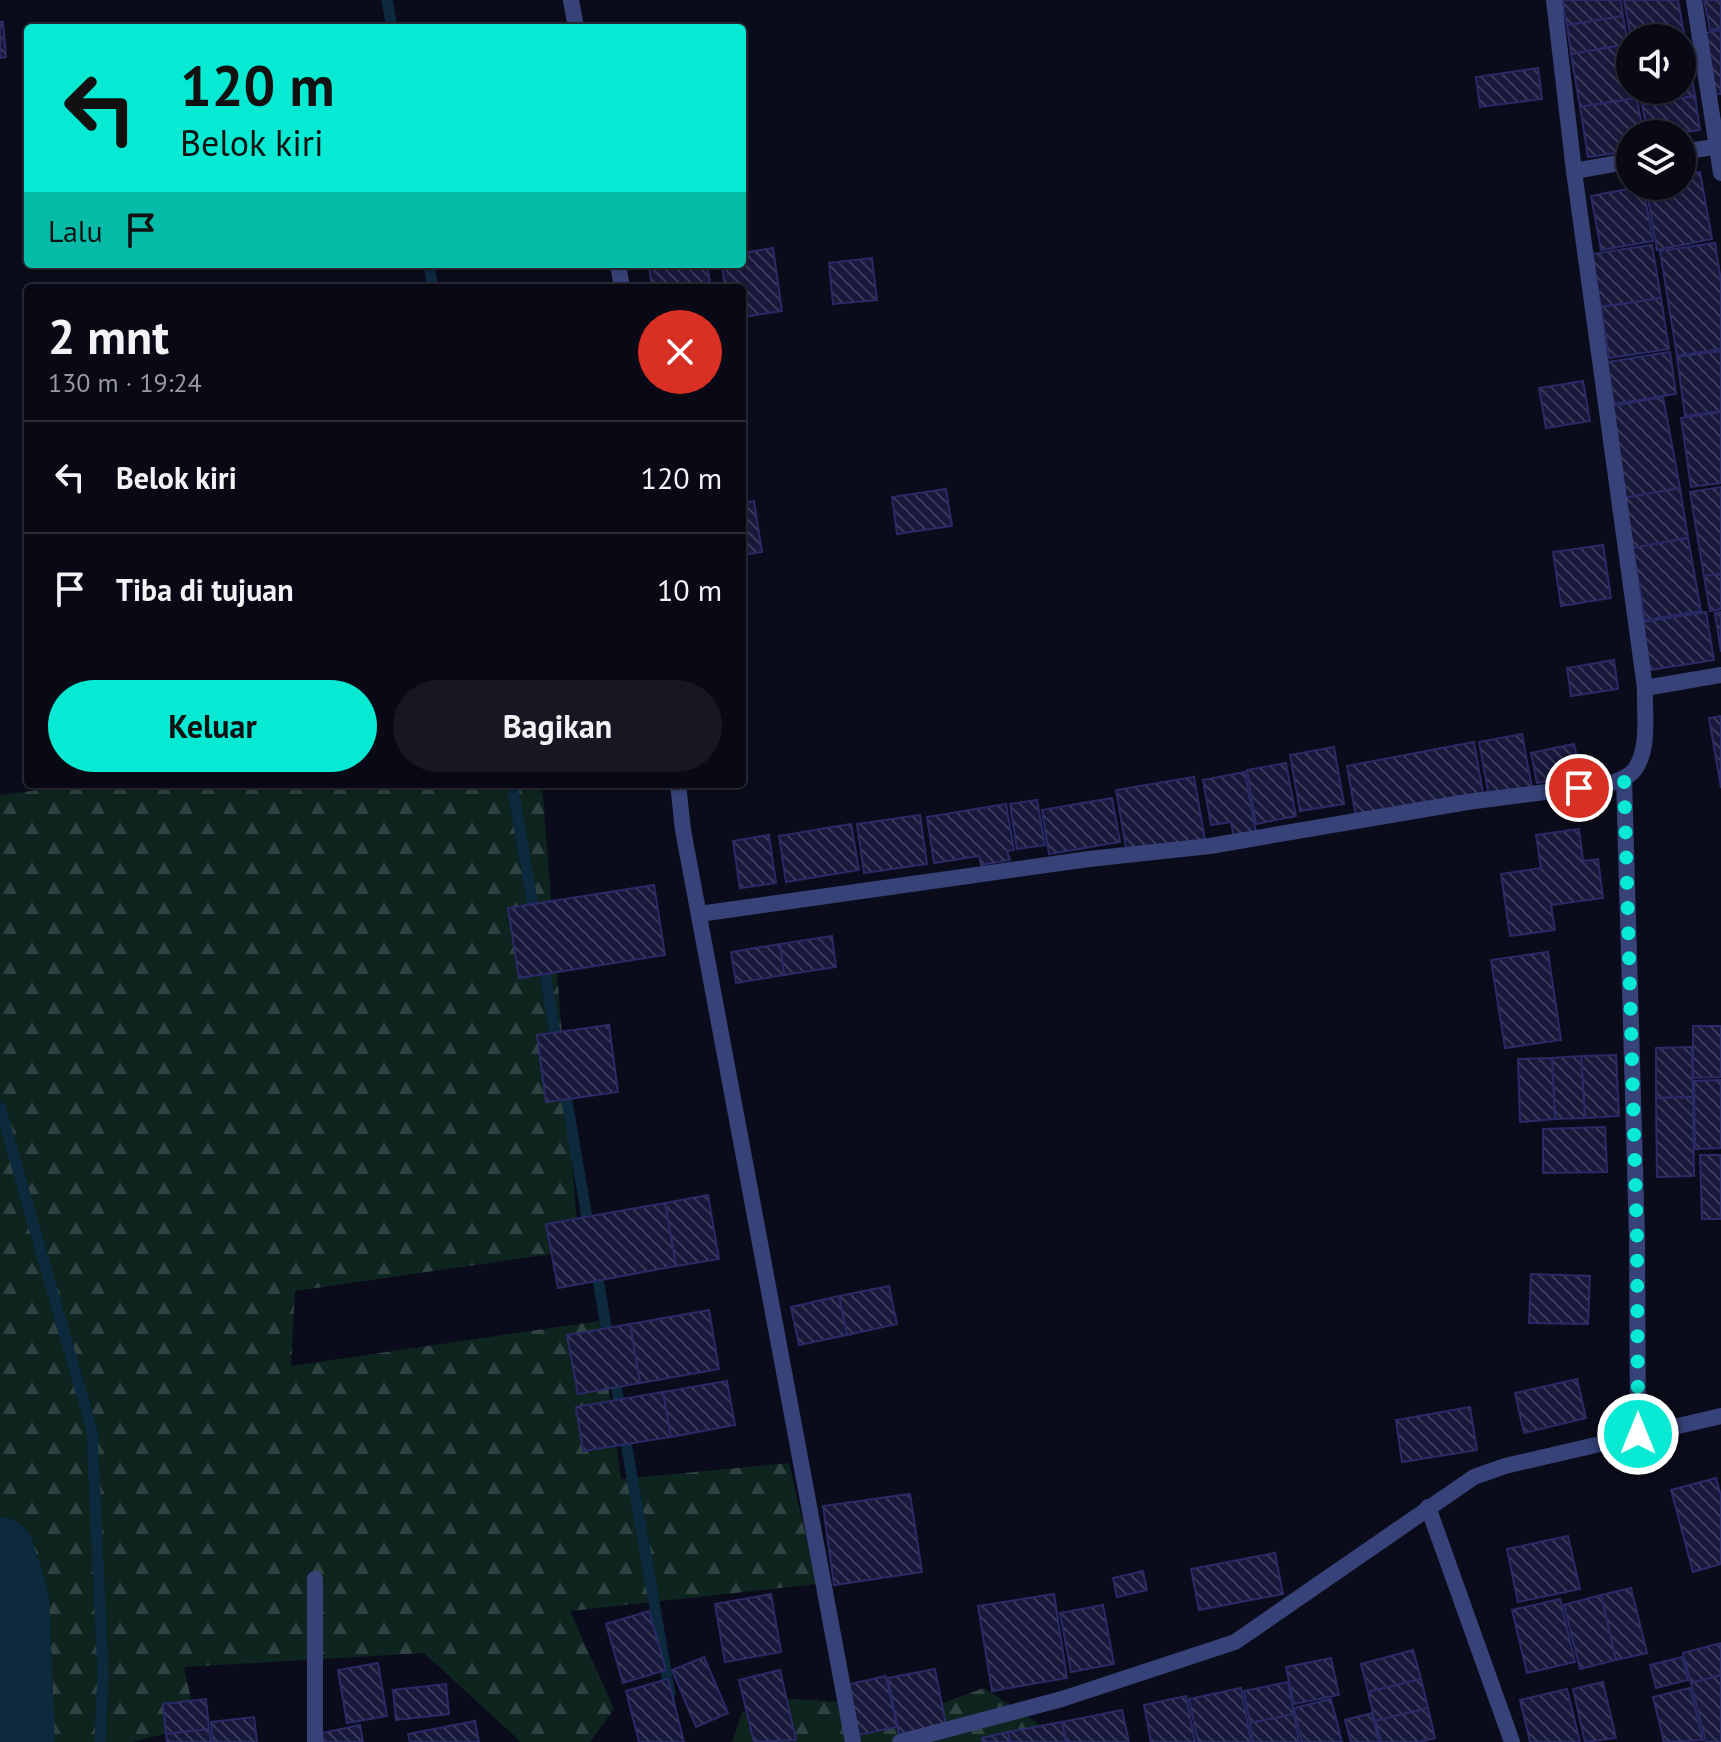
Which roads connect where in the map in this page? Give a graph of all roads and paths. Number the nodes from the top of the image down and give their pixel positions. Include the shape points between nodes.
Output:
1 (571, 0) edge
2 (1554, 0) edge
3 (1694, 0) edge
4 (575, 24) edge
5 (1719, 146) edge
6 (1696, 150) edge
7 (1616, 164) edge
8 (1574, 171) junction
9 (1721, 173) edge
10 (1721, 675) edge
11 (1645, 688) junction
12 (1624, 778) junction
13 (678, 788) edge
14 (699, 914) junction
15 (1721, 1416) edge
16 (1638, 1434) junction
17 (1428, 1507) junction
18 (315, 1579) dead end
19 (952, 1735) edge
20 (315, 1742) edge
21 (853, 1742) edge
22 (900, 1742) edge
23 (1512, 1742) edge

1 - 4 street
2 - 8 street
3 - 5 street
5 - 6 street
5 - 9 street
7 - 8 street
8 - 11 street
10 - 11 street
11 - 12 street via 1643,752 1635,770
12 - 14 street via 1210,846
12 - 16 street
13 - 14 street
14 - 21 street
15 - 16 street
16 - 17 street via 1505,1466 1474,1477
17 - 19 street via 1235,1642
17 - 23 street
18 - 20 street
19 - 22 street

